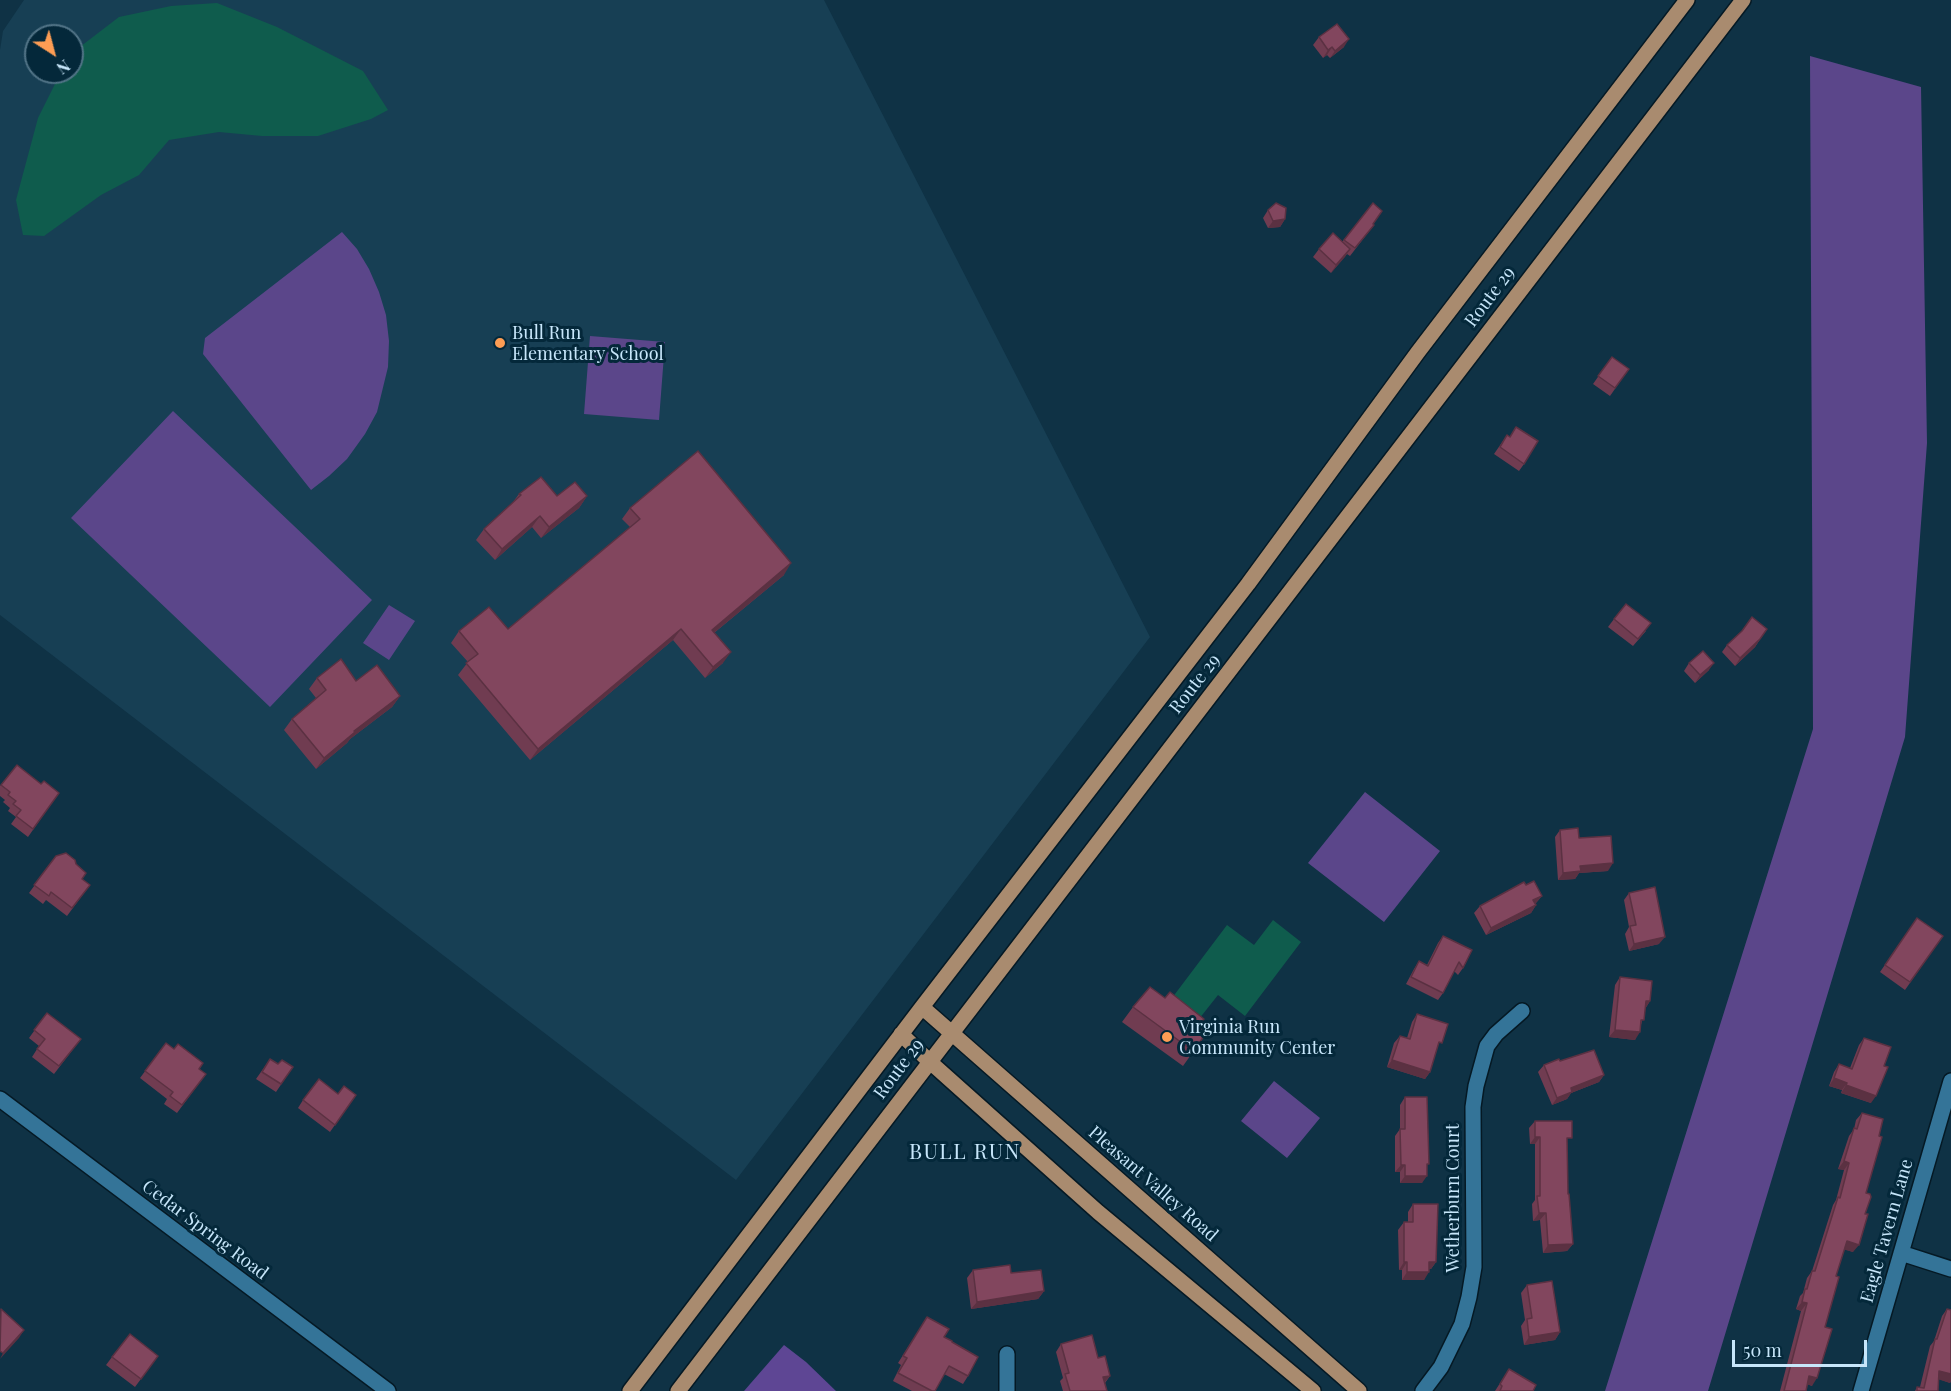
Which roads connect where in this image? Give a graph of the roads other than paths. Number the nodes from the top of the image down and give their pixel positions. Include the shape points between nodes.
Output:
1 (1674, 0) edge
2 (1687, 0) edge
3 (1743, 0) edge
4 (1651, 45) junction
5 (922, 1007) junction
6 (1522, 1011) dead end
7 (951, 1033) junction
8 (901, 1034) junction
9 (929, 1061) junction
10 (1951, 1081) edge
11 (0, 1099) edge
12 (1901, 1253) junction
13 (1951, 1269) edge
14 (1007, 1353) dead end
15 (388, 1391) edge
16 (630, 1391) edge
17 (678, 1391) edge
18 (1007, 1391) edge
19 (1313, 1391) edge
20 (1359, 1391) edge
21 (1423, 1391) edge
22 (1861, 1391) edge

1 - 4 main road
2 - 4 main road, Route 29
3 - 7 main road, Route 29
4 - 5 main road, Route 29 via 1248,584
5 - 7 main road, Pleasant Valley Road
5 - 8 main road, Route 29
6 - 21 street, Wetherburn Court via 1487,1046 1476,1086 1469,1298 1462,1324 1442,1366
7 - 9 main road, Route 29
7 - 20 main road, Pleasant Valley Road
8 - 9 main road
8 - 16 main road, Route 29
9 - 17 main road, Route 29
9 - 19 main road via 1098,1212
10 - 12 street, Eagle Tavern Lane
11 - 15 street, Cedar Spring Road
12 - 13 street
12 - 22 street, Eagle Tavern Lane
14 - 18 street

